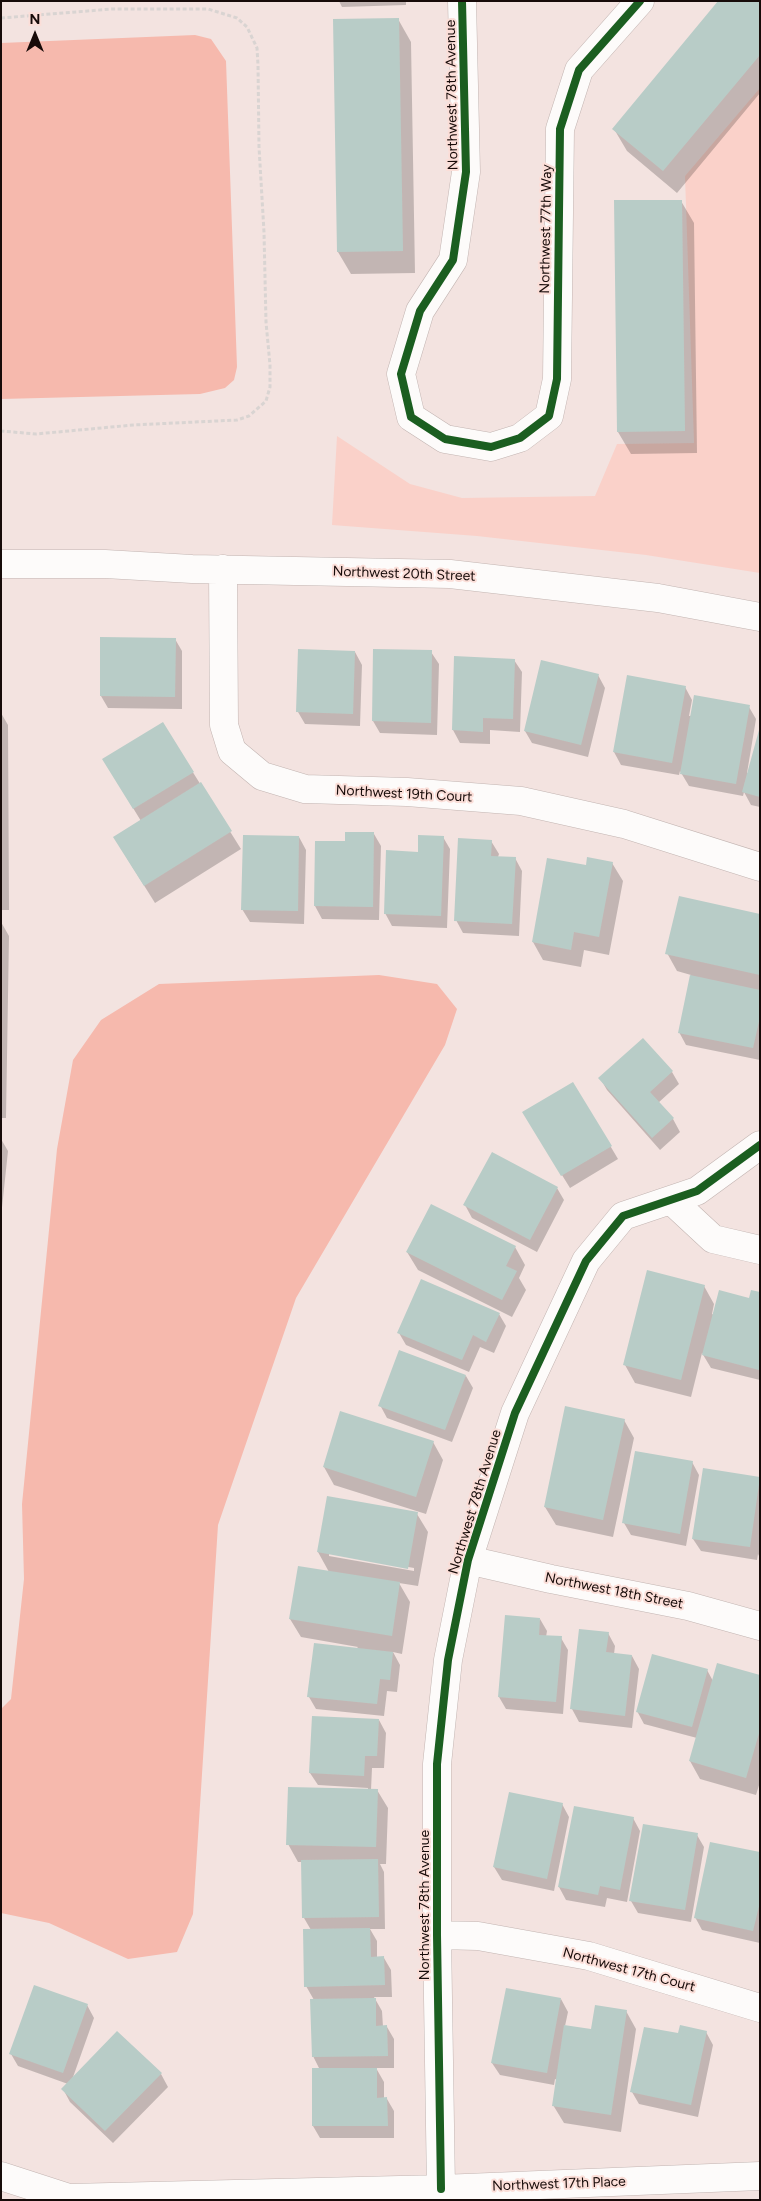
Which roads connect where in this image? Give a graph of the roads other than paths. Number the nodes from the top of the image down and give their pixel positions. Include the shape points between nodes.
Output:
1 (462, 1) edge
2 (640, 1) edge
3 (490, 447) joint
4 (1, 564) edge
5 (105, 564) junction
6 (223, 569) junction
7 (1, 581) edge
8 (760, 617) edge
9 (760, 867) edge
10 (760, 1145) edge
11 (671, 1200) junction
12 (760, 1250) edge
13 (468, 1560) junction
14 (760, 1626) edge
15 (437, 1935) junction
16 (760, 2008) edge
17 (1, 2176) edge
18 (760, 2176) edge
19 (441, 2188) junction

1 - 3 street, Northwest 78th Avenue via 466,172 453,260 420,311 401,374 411,417 445,439
2 - 3 street, Northwest 77th Way via 579,70 560,129 557,379 549,416 520,438
4 - 5 street, Northwest 20th Street
5 - 6 street, Northwest 20th Street
5 - 7 street, Northwest 20th Street
6 - 8 street, Northwest 20th Street via 450,574 658,598
6 - 9 street, Northwest 19th Court via 224,726 232,750 262,776 305,790 407,792 521,801 624,824
10 - 11 street, Northwest 78th Avenue via 697,1191
11 - 12 street via 713,1239
11 - 13 street, Northwest 78th Avenue via 623,1216 586,1261 515,1413
13 - 14 street, Northwest 18th Street via 688,1606
13 - 15 street, Northwest 78th Avenue via 448,1660 437,1764
15 - 16 street, Northwest 17th Court via 478,1936 588,1956
15 - 19 street, Northwest 78th Avenue
17 - 19 street, Northwest 17th Place via 69,2198
18 - 19 street, Northwest 17th Place

